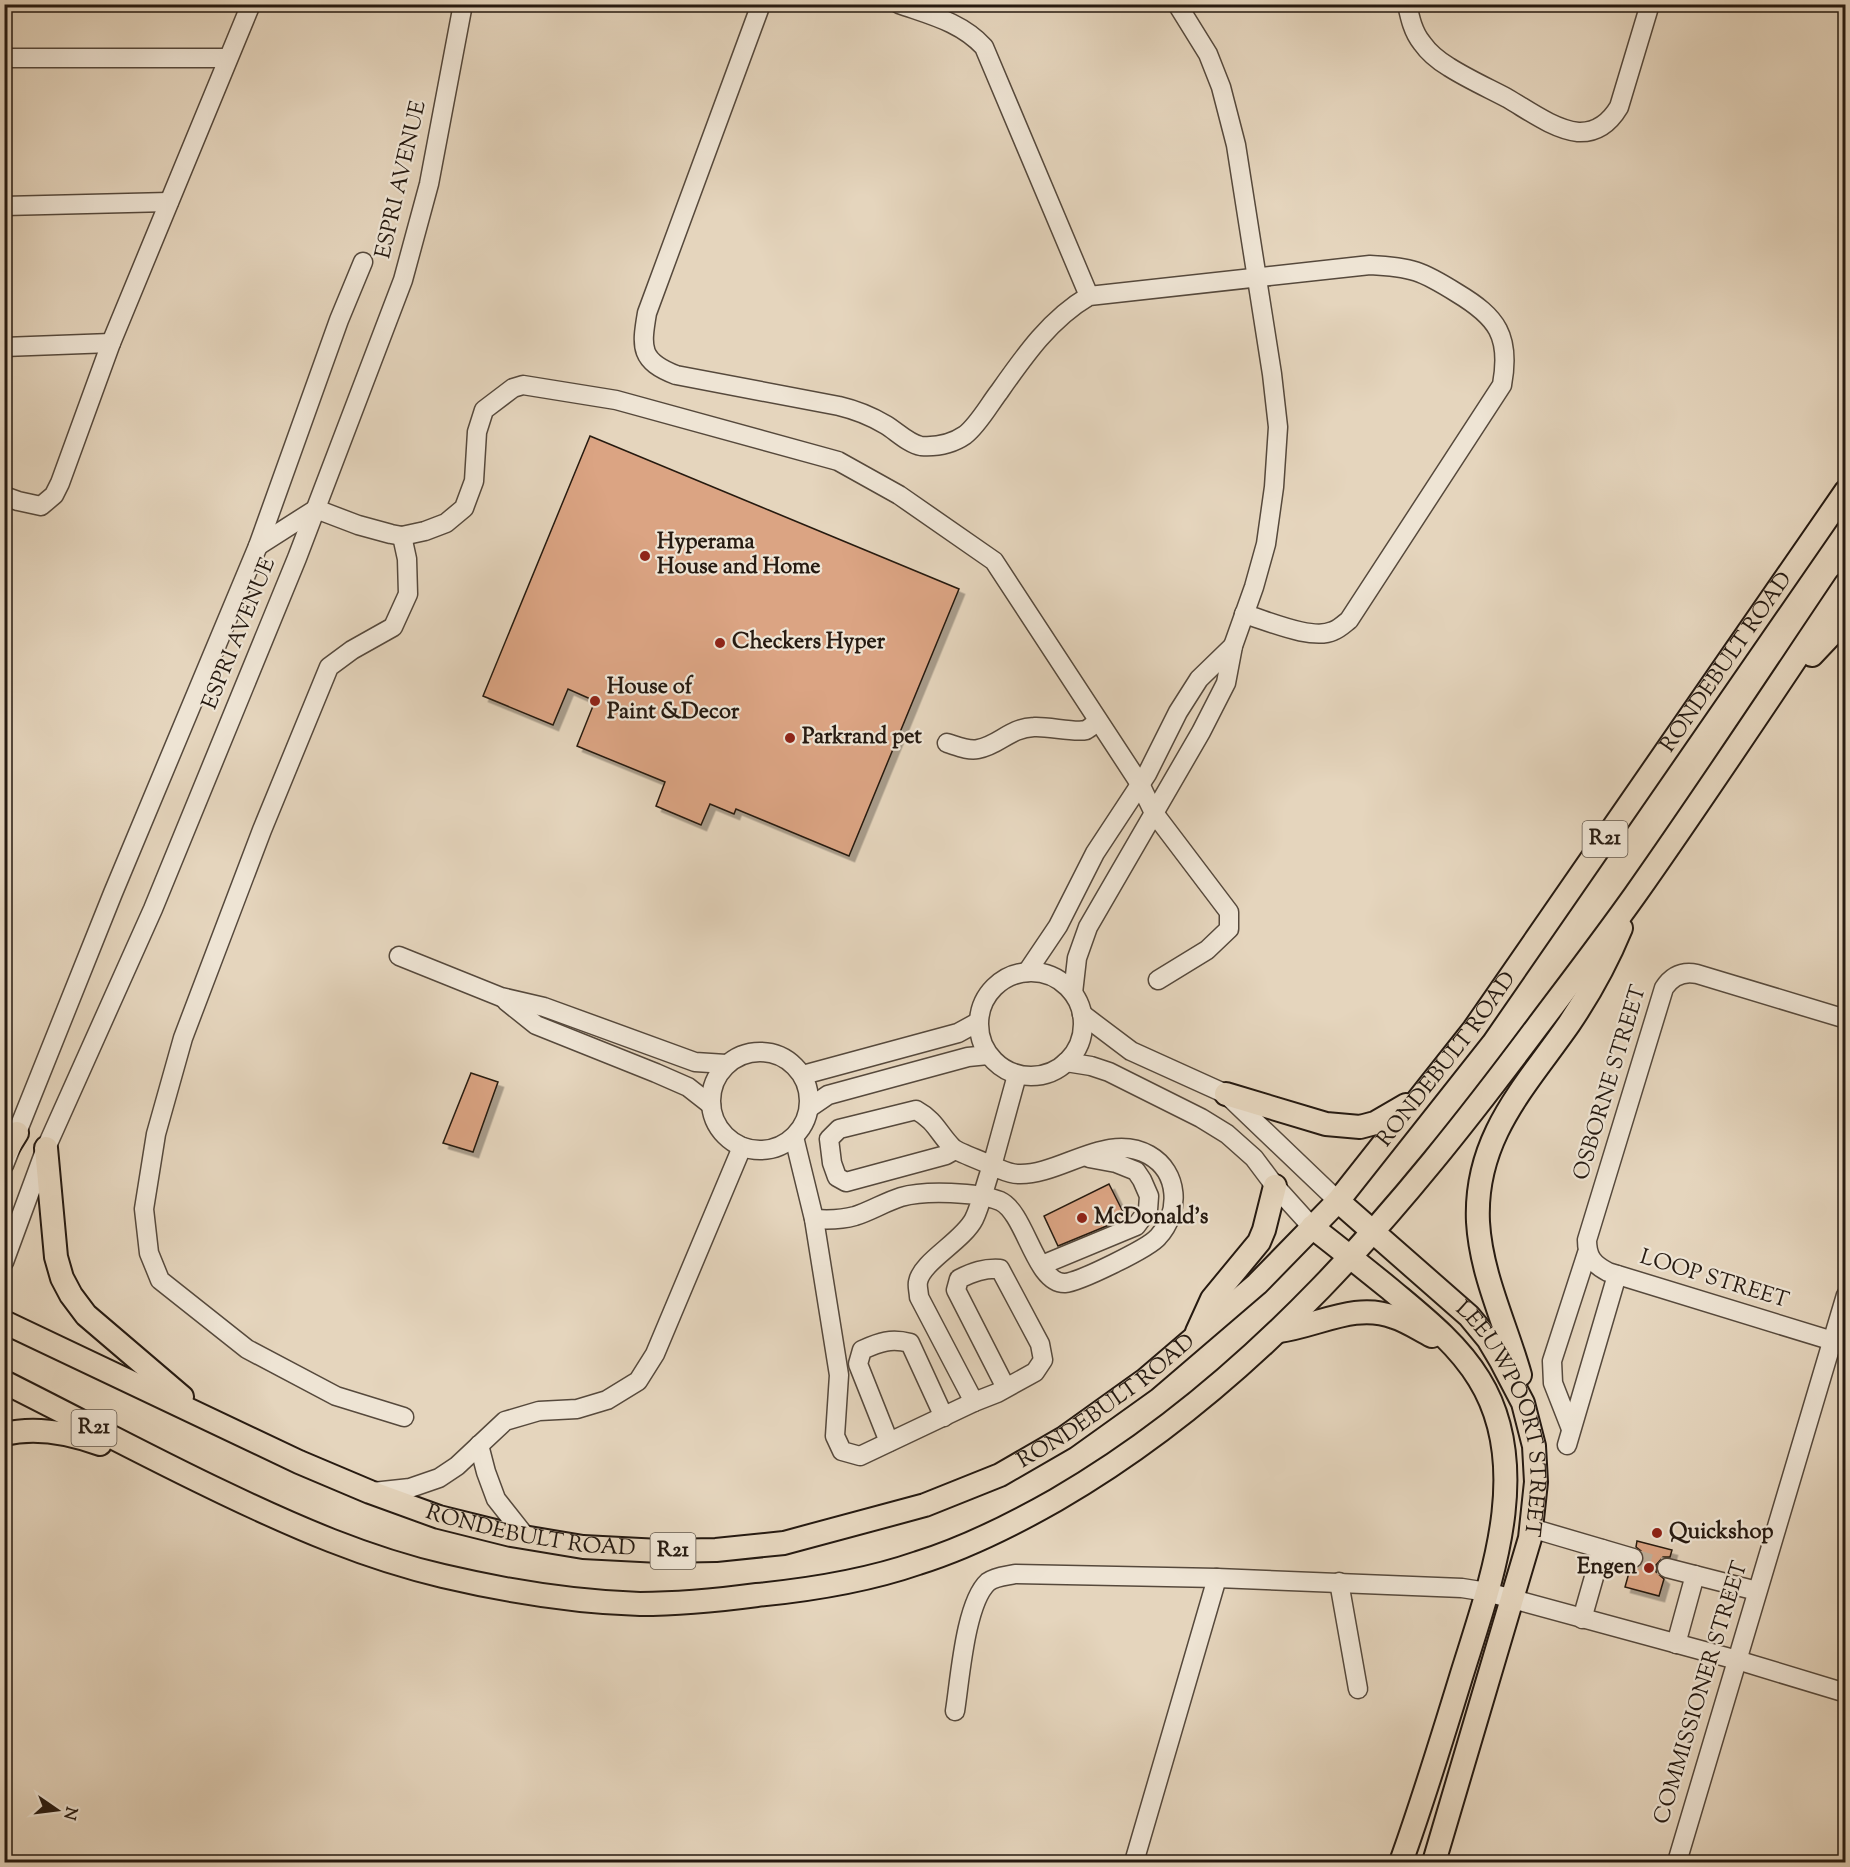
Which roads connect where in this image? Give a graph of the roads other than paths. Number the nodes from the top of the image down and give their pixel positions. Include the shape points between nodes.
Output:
1 (251, 4) edge
2 (463, 4) edge
3 (761, 4) edge
4 (899, 4) edge
5 (1177, 4) edge
6 (1407, 4) edge
7 (1650, 4) edge
8 (4, 58) edge
9 (228, 58) junction
10 (169, 202) junction
11 (4, 206) edge
12 (363, 262) dead end
13 (1257, 276) junction
14 (1089, 296) junction
15 (111, 343) junction
16 (4, 347) edge
17 (1845, 491) edge
18 (4, 496) edge
19 (316, 509) junction
20 (402, 536) junction
21 (258, 546) junction
22 (1845, 584) edge
23 (1244, 614) junction
24 (1845, 619) edge
25 (1233, 646) junction
26 (1097, 722) junction
27 (1746, 732) junction
28 (947, 743) dead end
29 (1140, 784) junction
30 (1154, 813) junction
31 (1634, 896) junction
32 (399, 956) dead end
33 (1027, 972) junction
34 (1158, 980) dead end
35 (1073, 993) junction
36 (501, 997) junction
37 (1082, 1014) junction
38 (1845, 1019) edge
39 (978, 1022) junction
40 (988, 1055) junction
41 (1066, 1062) junction
42 (726, 1065) junction
43 (803, 1075) junction
44 (1017, 1075) junction
45 (1226, 1094) junction
46 (1419, 1096) junction
47 (711, 1105) junction
48 (809, 1108) junction
49 (17, 1133) junction
50 (794, 1137) junction
51 (742, 1147) junction
52 (46, 1148) junction
53 (955, 1150) junction
54 (4, 1154) edge
55 (1084, 1157) junction
56 (4, 1165) edge
57 (992, 1166) junction
58 (1275, 1186) junction
59 (981, 1195) junction
60 (1338, 1201) junction
61 (814, 1219) junction
62 (1312, 1227) junction
63 (1375, 1232) junction
64 (1587, 1246) junction
65 (1351, 1258) junction
66 (4, 1262) edge
67 (1042, 1265) junction
68 (1617, 1275) junction
69 (1845, 1295) edge
70 (4, 1322) edge
71 (1279, 1331) junction
72 (1194, 1339) junction
73 (1839, 1343) edge
74 (1455, 1347) junction
75 (4, 1382) edge
76 (1006, 1388) junction
77 (974, 1402) junction
78 (1523, 1403) junction
79 (203, 1415) junction
80 (404, 1417) dead end
81 (944, 1417) junction
82 (4, 1434) edge
83 (889, 1442) junction
84 (479, 1445) junction
85 (184, 1474) junction
86 (370, 1492) junction
87 (1531, 1528) junction
88 (526, 1538) junction
89 (1602, 1549) junction
90 (1633, 1558) tunnel mouth
91 (1666, 1568) tunnel mouth
92 (1695, 1575) junction
93 (1217, 1578) junction
94 (1339, 1582) junction
95 (1757, 1591) junction
96 (1487, 1592) junction
97 (1512, 1601) junction
98 (1582, 1619) junction
99 (1676, 1644) junction
100 (1737, 1660) junction
101 (1358, 1689) dead end
102 (1845, 1693) edge
103 (955, 1711) dead end
104 (1134, 1863) edge
105 (1401, 1863) edge
106 (1434, 1863) edge
107 (1677, 1863) edge

1 - 9 street
2 - 19 street, ESPRI AVENUE via 429,184 403,280
3 - 14 street via 647,313 644,347 650,361 676,375 848,408 885,424 918,446 939,445 966,434 1047,329
4 - 14 street via 954,23 984,47
5 - 13 street via 1208,54 1221,87 1236,145
6 - 7 street via 1420,42 1441,61 1554,124 1579,132 1603,126 1619,107
8 - 9 street
9 - 10 street
10 - 11 street
10 - 15 street
12 - 21 street, ESPRI AVENUE
13 - 14 street
13 - 23 street via 1278,427 1266,544
13 - 23 street via 1370,265 1428,274 1487,312 1504,346 1505,366 1502,384 1492,402 1349,620 1332,632 1319,634
15 - 16 street
15 - 18 street via 54,495 41,506
17 - 46 main road, RONDEBULT ROAD / R21 via 1474,1029
19 - 20 street
19 - 21 street
19 - 52 street, ESPRI AVENUE via 153,909
20 - 26 street via 446,523 464,508 474,482 477,432 484,410 513,388 535,385 616,400 838,460 899,495 994,561
20 - 80 street via 408,594 393,627 329,667 183,1038 156,1134 144,1209 148,1253 160,1280 247,1349 336,1396
21 - 49 street, ESPRI AVENUE
22 - 27 main road, R21
23 - 25 street
24 - 27 main road
25 - 29 street via 1199,679
25 - 30 street via 1226,682
26 - 28 street via 1086,730 1076,731 1034,727 1015,730 978,749
26 - 29 street
27 - 31 main road, R21
29 - 30 street
29 - 33 street via 1095,853 1058,926
30 - 34 street via 1229,912 1229,929 1207,950
30 - 35 street via 1088,927 1077,957
31 - 63 main road, R21 via 1494,1084
31 - 78 main road via 1591,991 1505,1114 1490,1146 1480,1183 1480,1239 1520,1376
32 - 36 street
33 - 35 street via 1056,978
33 - 39 street via 1010,976 991,990
35 - 37 street
36 - 42 street via 544,1006 695,1062
36 - 47 street via 536,1025 656,1072 688,1087
37 - 41 street via 1081,1038
37 - 45 street via 1131,1051
38 - 64 street, OSBORNE STREET via 1697,974 1684,973 1672,978 1664,988
39 - 40 street
39 - 43 street via 958,1033
40 - 44 street
40 - 48 street via 828,1095
41 - 44 street via 1052,1073
41 - 58 street via 1108,1072 1201,1118 1254,1158
42 - 43 street via 745,1053 767,1051 788,1059
42 - 47 street via 714,1083
43 - 48 street via 810,1096
44 - 57 street
45 - 46 main road via 1326,1124 1360,1127 1375,1123
45 - 60 street
46 - 60 main road, RONDEBULT ROAD / R21
47 - 51 street via 724,1135
48 - 50 street
49 - 54 main road
49 - 56 street, ESPRI AVENUE
50 - 51 street via 764,1150
50 - 61 street
51 - 84 street via 655,1354 638,1381 607,1400 505,1421
52 - 66 street, ESPRI AVENUE
52 - 79 main road via 56,1257 71,1295 86,1315
53 - 53 street via 930,1118 916,1110 839,1129 829,1139 837,1177 846,1182
53 - 57 street
55 - 57 street via 1030,1174 1014,1174
55 - 67 street via 1136,1171 1149,1196 1148,1210 1136,1226
55 - 67 street via 1120,1147 1150,1155 1172,1181 1175,1193 1169,1221 1158,1238 1082,1279 1055,1282
57 - 59 street
58 - 62 street
58 - 72 main road via 1259,1242 1212,1299
59 - 61 street via 929,1192 902,1197 837,1220
59 - 67 street via 1002,1202 1014,1212
59 - 77 street via 974,1219 959,1240 923,1271 918,1282 919,1297
60 - 62 main road, RONDEBULT ROAD / R21
60 - 63 main road, LEEUWPOORT STREET
61 - 83 street via 839,1375 835,1436 842,1451 860,1456
62 - 65 main road, LEEUWPOORT STREET
62 - 72 main road, RONDEBULT ROAD / R21 via 1257,1284
63 - 65 main road, R21
63 - 78 main road, LEEUWPOORT STREET via 1469,1316 1497,1353
64 - 68 street, LOOP STREET via 1597,1266
64 - 68 street, OSBORNE STREET via 1552,1361 1553,1383 1569,1437
65 - 71 main road, R21
65 - 74 main road, LEEUWPOORT STREET
68 - 73 street, LOOP STREET
69 - 73 street, COMMISSIONER STREET
70 - 79 main road, RONDEBULT ROAD / R21
71 - 74 main road via 1342,1314 1376,1312
71 - 85 main road, R21 via 1162,1431 1100,1474 1019,1521 916,1564 798,1591 642,1604 494,1587 346,1548
72 - 88 main road, RONDEBULT ROAD / R21 via 1064,1438 1000,1475 925,1505 784,1543 716,1550 583,1547
73 - 95 street, COMMISSIONER STREET
74 - 96 main road, LEEUWPOORT STREET via 1486,1393 1504,1459 1506,1496 1501,1536
75 - 85 main road, R21
76 - 76 street via 956,1290 959,1279 988,1268 1000,1269 1040,1344 1043,1360 1035,1372
76 - 77 street
77 - 81 street
78 - 87 main road, LEEUWPOORT STREET via 1534,1446 1536,1482
79 - 86 main road, RONDEBULT ROAD / R21
81 - 83 street
81 - 83 street via 910,1343 882,1341 862,1350 858,1364
82 - 85 main road via 62,1432
84 - 86 street via 439,1478 410,1488
84 - 88 street via 496,1499
86 - 88 main road, RONDEBULT ROAD / R21 via 440,1517
87 - 89 street
87 - 97 main road, LEEUWPOORT STREET
89 - 90 street
89 - 98 street
91 - 92 street
92 - 95 street
92 - 99 street
93 - 94 street
93 - 103 street via 1056,1574 998,1577 989,1582 975,1601
93 - 104 street
94 - 96 street
94 - 101 street
95 - 100 street, COMMISSIONER STREET
96 - 97 street
96 - 105 main road, LEEUWPOORT STREET
97 - 98 street
97 - 106 main road, LEEUWPOORT STREET
98 - 99 street
99 - 100 street
100 - 102 street
100 - 107 street, COMMISSIONER STREET

